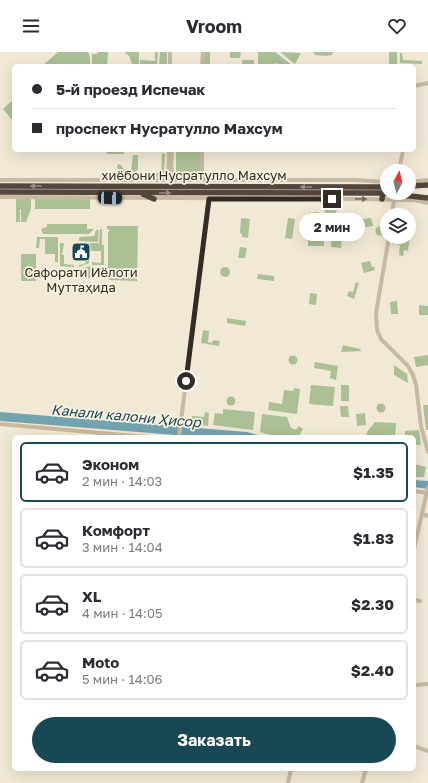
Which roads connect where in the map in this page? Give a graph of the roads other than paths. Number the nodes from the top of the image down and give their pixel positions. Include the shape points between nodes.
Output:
1 (170, 52) edge
2 (203, 52) edge
3 (170, 64) edge
4 (202, 64) edge
5 (428, 83) edge
6 (416, 86) edge
7 (169, 152) edge
8 (172, 152) edge
9 (202, 152) edge
10 (403, 152) edge
11 (400, 164) edge
12 (0, 180) edge
13 (147, 180) junction
14 (162, 180) junction
15 (179, 180) junction
16 (428, 180) edge
17 (192, 181) junction
18 (205, 181) junction
19 (416, 181) edge
20 (380, 184) edge
21 (428, 184) edge
22 (416, 185) edge
23 (0, 186) edge
24 (140, 186) junction
25 (200, 186) junction
26 (256, 187) junction
27 (380, 187) edge
28 (0, 192) edge
29 (141, 192) junction
30 (199, 193) junction
31 (256, 193) junction
32 (380, 196) edge
33 (380, 196) edge
34 (0, 197) edge
35 (416, 197) edge
36 (192, 198) junction
37 (428, 198) edge
38 (154, 199) junction
39 (209, 199) junction
40 (394, 200) joint
41 (428, 203) edge
42 (393, 208) edge
43 (387, 244) edge
44 (0, 424) edge
45 (124, 435) edge
46 (179, 435) edge
47 (428, 452) edge
48 (428, 487) edge
49 (416, 490) edge
50 (427, 493) edge
51 (422, 514) junction
52 (428, 516) edge
53 (416, 541) edge
54 (416, 600) edge
55 (420, 601) dead end
56 (428, 684) edge
57 (416, 685) edge
58 (416, 747) edge
59 (428, 751) edge
60 (291, 771) edge
61 (365, 771) edge
62 (288, 783) edge
63 (362, 783) edge

1 - 3 street
2 - 4 street
5 - 6 street
7 - 14 street via 168,174
8 - 15 street via 172,171
9 - 18 street via 202,177
10 - 11 street
12 - 13 street
13 - 14 street
13 - 24 highway
14 - 15 street
15 - 17 street
16 - 19 street
17 - 18 street
17 - 25 highway
18 - 20 street
21 - 22 highway
24 -> 23 highway, хиёбони Нусратулло Махсум
24 - 25 highway, хиёбони Нусратулло Махсум
25 - 26 highway, хиёбони Нусратулло Махсум
27 -> 26 highway, хиёбони Нусратулло Махсум
26 - 31 highway
28 - 29 highway, хиёбони Нусратулло Махсум
29 -> 30 highway, хиёбони Нусратулло Махсум
29 - 38 highway
30 - 31 highway, хиёбони Нусратулло Махсум
30 - 36 highway
31 - 32 highway, хиёбони Нусратулло Махсум
39 -> 33 street
34 - 38 street
35 - 37 highway, хиёбони Нусратулло Махсум
36 - 38 street
36 - 39 street
39 - 46 street
40 - 41 street
40 - 42 street
43 - 47 street via 376,312 377,330 381,339 413,374
44 - 45 street
48 - 50 street
49 - 50 street
50 - 51 street
51 - 52 street
51 - 53 street
54 - 55 street
56 - 57 street
58 - 59 street
60 - 62 street
61 - 63 street

